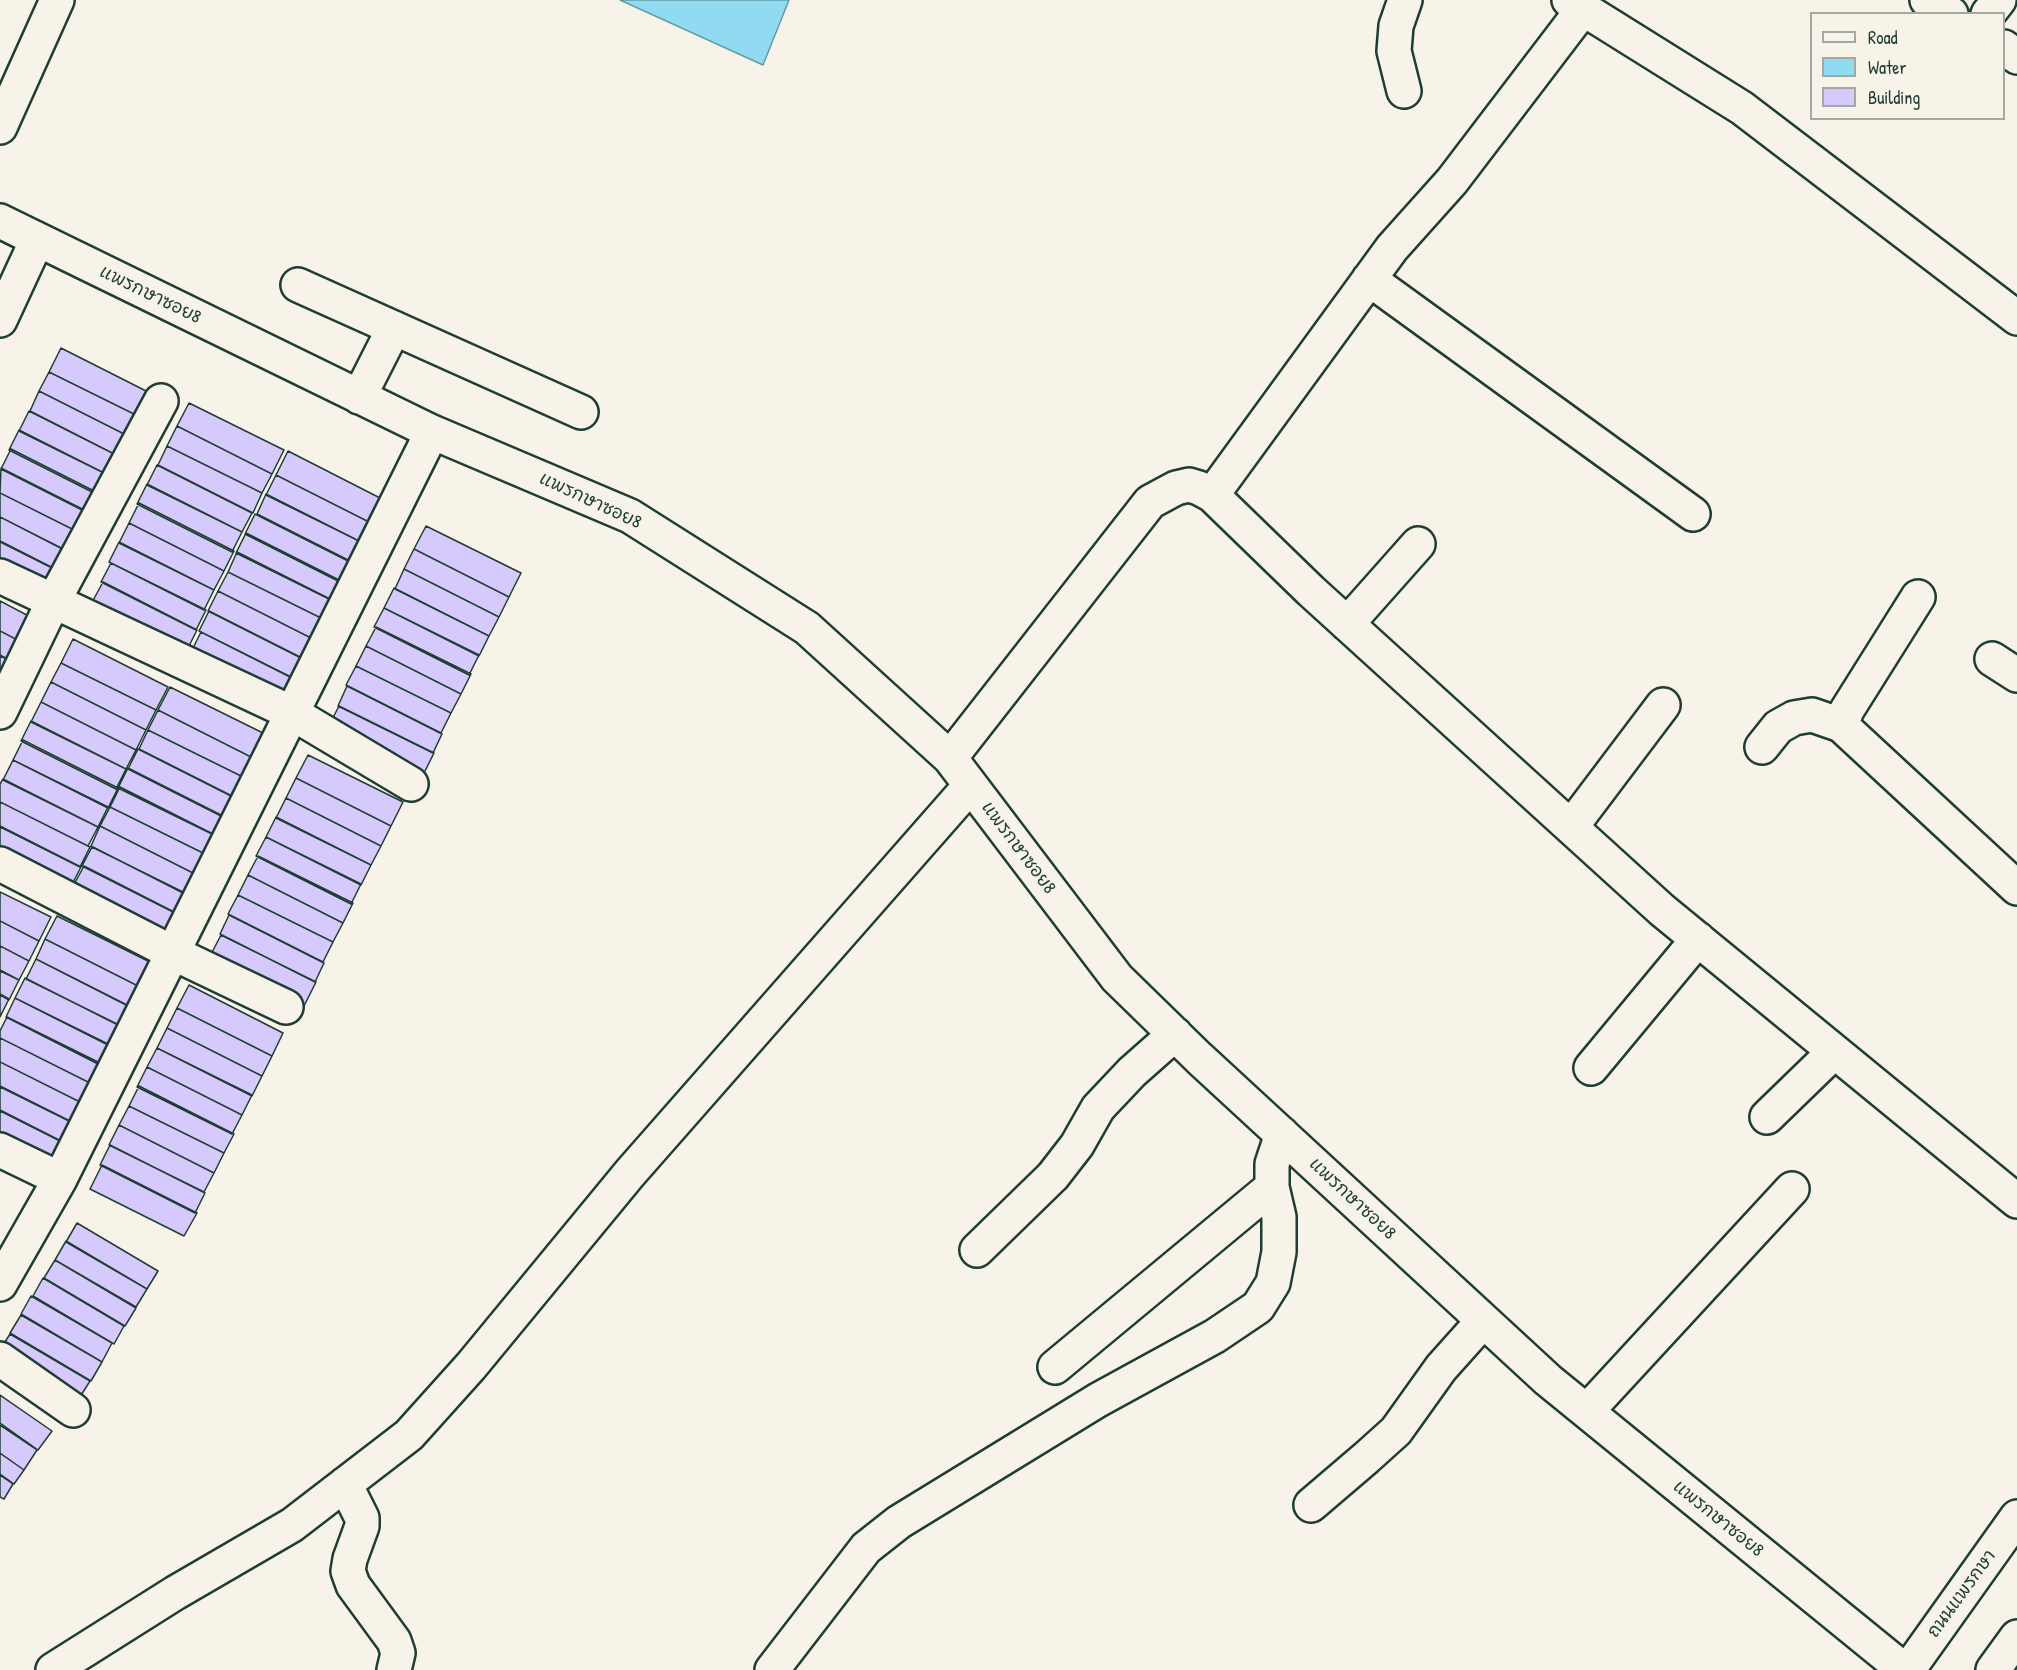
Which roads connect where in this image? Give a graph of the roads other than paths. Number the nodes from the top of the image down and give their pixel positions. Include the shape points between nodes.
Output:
1 (57, 0) edge
2 (1405, 0) edge
3 (1927, 0) edge
4 (1590, 7) edge
5 (1948, 12) edge
6 (2005, 48) edge
7 (2017, 57) edge
8 (1404, 91) dead end
9 (0, 127) edge
10 (0, 222) edge
11 (37, 240) junction
12 (1369, 279) junction
13 (298, 285) dead end
14 (2017, 318) edge
15 (0, 320) edge
16 (394, 328) junction
17 (359, 397) junction
18 (161, 401) dead end
19 (581, 412) dead end
20 (432, 432) junction
21 (1212, 495) junction
22 (1693, 514) dead end
23 (1418, 544) dead end
24 (0, 576) edge
25 (1917, 597) dead end
26 (54, 600) junction
27 (1347, 624) junction
28 (1663, 705) dead end
29 (0, 712) edge
30 (292, 713) junction
31 (1841, 725) junction
32 (1762, 747) dead end
33 (950, 758) junction
34 (411, 784) dead end
35 (970, 786) junction
36 (1571, 827) junction
37 (0, 864) edge
38 (2017, 888) edge
39 (1698, 939) junction
40 (173, 953) junction
41 (286, 1008) dead end
42 (1175, 1034) junction
43 (1834, 1052) junction
44 (1590, 1068) dead end
45 (1767, 1117) dead end
46 (1282, 1134) junction
47 (0, 1149) edge
48 (60, 1179) junction
49 (1272, 1187) junction
50 (1792, 1189) dead end
51 (2017, 1201) edge
52 (977, 1250) dead end
53 (0, 1284) edge
54 (1483, 1321) junction
55 (0, 1359) edge
56 (1055, 1367) dead end
57 (73, 1410) dead end
58 (1587, 1412) junction
59 (353, 1500) junction
60 (1311, 1505) dead end
61 (2017, 1517) edge
62 (2017, 1637) edge
63 (53, 1670) edge
64 (394, 1670) edge
65 (772, 1670) edge
66 (1906, 1670) edge
67 (1994, 1670) edge

1 - 9 street
2 - 8 street via 1396,26 1394,51
3 - 5 street
4 - 12 street
4 - 14 street via 1742,108
6 - 7 street
10 - 11 street, แพรกษาซอย8
11 - 15 street
11 - 17 street, แพรกษาซอย8
12 - 21 street
12 - 22 street
13 - 16 street
16 - 17 street
16 - 19 street
17 - 20 street, แพรกษาซอย8
18 - 26 street
20 - 30 street
20 - 33 street, แพรกษาซอย8 via 630,516 807,628
21 - 27 street
21 - 33 street via 1189,485 1150,502
23 - 27 street
24 - 26 street
25 - 31 street
26 - 29 street
26 - 30 street
27 - 36 street
28 - 36 street
30 - 34 street
30 - 40 street
31 - 32 street via 1812,715 1794,718 1778,727
31 - 38 street
33 - 35 street, แพรกษาซอย8
35 - 42 street, แพรกษาซอย8 via 1117,978
35 - 59 street via 630,1173 471,1366
36 - 39 street
37 - 40 street
39 - 43 street
39 - 44 street
40 - 41 street
40 - 48 street
42 - 46 street, แพรกษาซอย8
42 - 52 street via 1098,1108 1053,1176
43 - 45 street
43 - 51 street
46 - 49 street via 1272,1164
46 - 54 street, แพรกษาซอย8
47 - 48 street
48 - 53 street
49 - 56 street
49 - 65 street via 1279,1218 1279,1252 1273,1283 1258,1307 899,1522 866,1548
50 - 58 street
54 - 58 street, แพรกษาซอย8
54 - 60 street via 1441,1368 1396,1431
55 - 57 street
58 - 66 street, แพรกษาซอย8
59 - 63 street via 292,1525
59 - 64 street via 362,1528 348,1571 353,1585 394,1641 398,1653
61 - 66 street, ถนนแพรกษา
62 - 67 street

